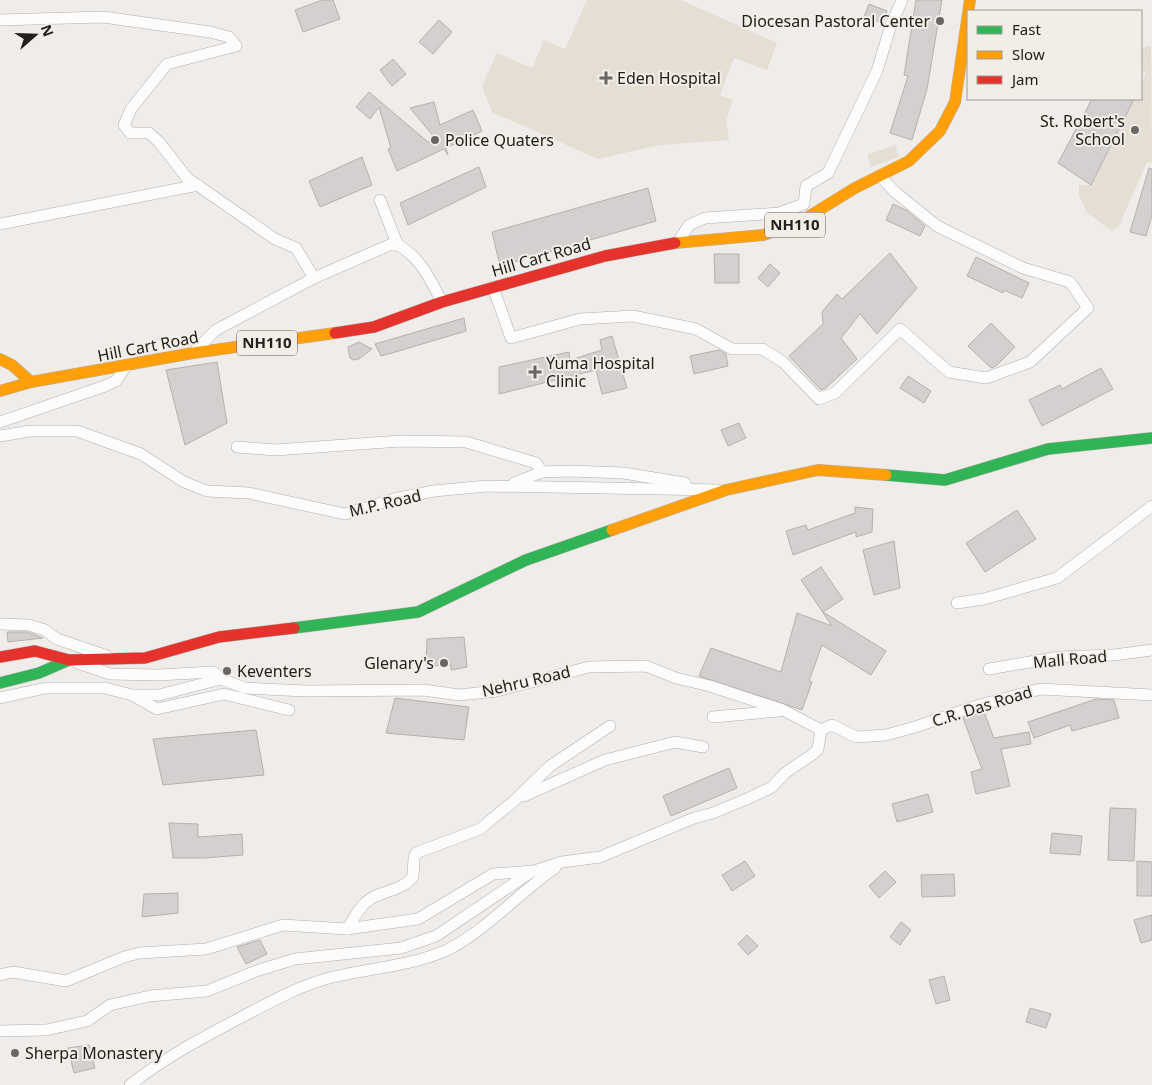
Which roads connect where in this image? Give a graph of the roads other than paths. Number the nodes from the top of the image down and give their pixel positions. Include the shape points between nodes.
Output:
1 (902, 0) edge
2 (0, 20) edge
3 (967, 20) edge
4 (880, 176) junction
5 (198, 186) junction
6 (380, 200) dead end
7 (0, 224) edge
8 (678, 242) junction
9 (398, 246) junction
10 (314, 278) junction
11 (493, 287) junction
12 (442, 302) junction
13 (193, 353) junction
14 (0, 359) edge
15 (126, 366) junction
16 (34, 382) junction
17 (0, 391) edge
18 (0, 422) edge
19 (0, 436) edge
20 (1152, 438) edge
21 (237, 447) dead end
22 (542, 472) junction
23 (504, 486) junction
24 (726, 490) junction
25 (1152, 506) edge
26 (957, 603) dead end
27 (0, 624) edge
28 (1152, 650) edge
29 (0, 657) edge
30 (69, 660) junction
31 (122, 660) junction
32 (989, 669) dead end
33 (221, 679) junction
34 (0, 683) edge
35 (1152, 695) edge
36 (132, 696) junction
37 (0, 698) edge
38 (289, 710) dead end
39 (783, 710) junction
40 (713, 716) dead end
41 (610, 726) dead end
42 (821, 730) junction
43 (703, 746) dead end
44 (515, 800) junction
45 (562, 862) junction
46 (534, 870) junction
47 (347, 929) junction
48 (0, 975) edge
49 (0, 1031) edge
50 (130, 1085) edge

1 - 8 street via 877,71 828,173 806,186 804,204 779,213 705,218 689,225
2 - 5 street via 103,17 229,37 236,46 167,64 131,109 124,126 130,133 149,133 160,142 187,178
3 - 4 main road, Hill Cart Road / NH110 via 955,102 949,117 920,153
4 - 8 main road, Hill Cart Road / NH110 via 780,231 747,238
4 - 11 street via 937,226 1024,268 1070,282 1088,308 1030,362 986,378 949,372 900,329 835,393 819,399 782,362 762,349 732,349 696,329 632,316 580,319 511,338
5 - 7 street
5 - 10 street via 274,240 296,248
6 - 9 street
8 - 11 main road, Hill Cart Road / NH110 via 605,256
9 - 10 street via 394,243
9 - 12 street via 407,249 422,263
10 - 13 street via 216,330
11 - 12 main road, Hill Cart Road / NH110
12 - 13 main road, Hill Cart Road / NH110 via 374,328
13 - 15 main road, Hill Cart Road / NH110
14 - 16 main road
15 - 16 main road, Hill Cart Road / NH110
15 - 18 street via 116,381 105,386
16 - 17 main road, Hill Cart Road
19 - 23 street, M.P. Road via 30,431 76,431 141,454 184,482 207,491 249,493 345,514 434,491
20 - 24 main road via 1048,449 945,480 818,470
21 - 22 street via 275,450 401,441 466,442 536,464
22 - 23 street
22 - 24 street via 623,473
23 - 24 street, M.P. Road
24 - 31 main road via 526,560 418,612 219,637 145,658
25 - 26 street via 1057,578 984,599
27 - 31 street via 29,625
28 - 32 street, Mall Road via 1059,657
29 - 30 main road via 35,651
30 - 31 main road
30 - 33 street, Nehru Road via 110,674 213,672
30 - 34 main road via 39,673
33 - 36 street via 159,695
33 - 39 street, Nehru Road via 245,688 424,690 459,695 497,691 588,667 646,666
35 - 42 street, C.R. Das Road via 1041,688 886,735 856,737 832,725
36 - 37 street via 105,688 46,688
36 - 38 street via 157,709 224,694
39 - 40 street
39 - 42 street, Nehru Road
41 - 44 street via 550,766
42 - 45 street via 818,749 785,773 772,787 600,857
43 - 44 street via 675,742 605,760
44 - 47 street via 480,829 416,853 413,877 405,887 365,903
45 - 46 street
45 - 50 street via 528,886 463,942 413,960 332,977 282,996 172,1056
46 - 47 street via 493,874 418,919
46 - 49 street via 436,936 401,948 295,959 207,991 150,996 110,1005 87,1021 46,1030
47 - 48 street via 283,925 206,949 124,957 66,980 13,972

